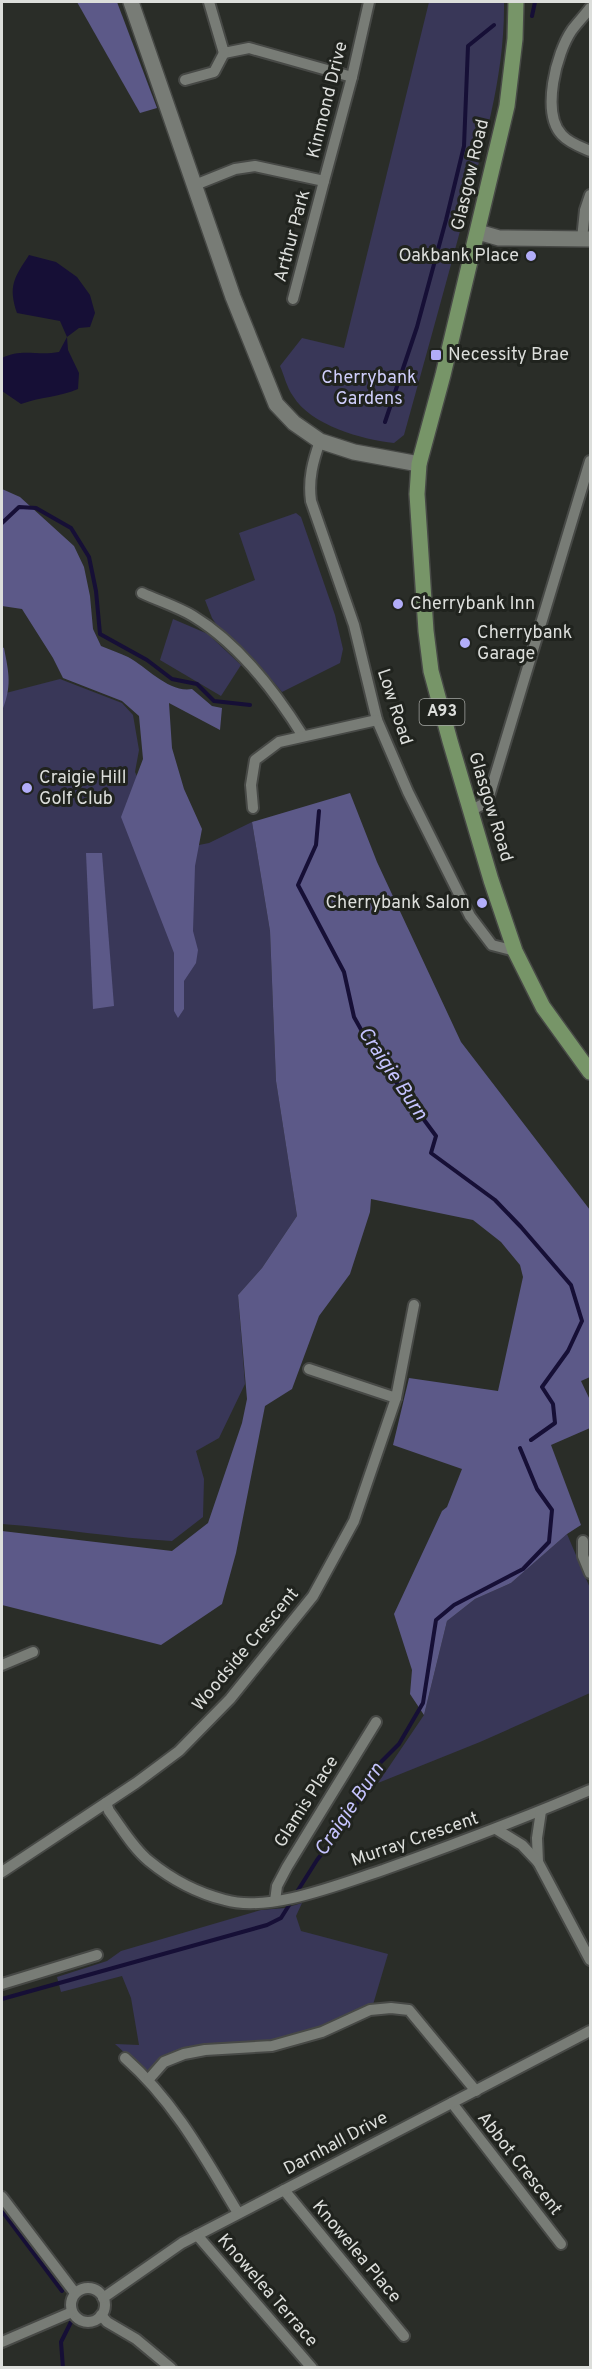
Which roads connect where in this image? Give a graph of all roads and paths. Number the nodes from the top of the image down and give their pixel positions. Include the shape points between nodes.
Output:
1 (131, 2) edge
2 (209, 2) edge
3 (369, 2) edge
4 (516, 2) edge
5 (591, 8) edge
6 (224, 53) junction
7 (352, 77) junction
8 (185, 80) dead end
9 (591, 151) edge
10 (324, 181) junction
11 (195, 184) junction
12 (591, 195) edge
13 (478, 232) junction
14 (586, 239) edge
15 (293, 299) dead end
16 (320, 441) junction
17 (591, 461) edge
18 (419, 464) junction
19 (142, 593) dead end
20 (377, 720) junction
21 (303, 736) junction
22 (253, 808) dead end
23 (470, 811) junction
24 (515, 951) junction
25 (591, 1072) edge
26 (414, 1305) dead end
27 (309, 1369) dead end
28 (396, 1398) junction
29 (583, 1541) dead end
30 (591, 1573) edge
31 (33, 1652) dead end
32 (2, 1665) edge
33 (376, 1722) dead end
34 (591, 1790) edge
35 (106, 1803) junction
36 (541, 1811) junction
37 (496, 1829) junction
38 (538, 1862) junction
39 (2, 1872) edge
40 (275, 1901) junction
41 (97, 1955) dead end
42 (591, 1960) edge
43 (2, 1984) edge
44 (591, 2031) edge
45 (125, 2058) dead end
46 (149, 2079) junction
47 (476, 2091) junction
48 (452, 2103) junction
49 (284, 2190) junction
50 (2, 2198) edge
51 (238, 2213) junction
52 (197, 2235) junction
53 (561, 2244) dead end
54 (75, 2294) junction
55 (103, 2298) junction
56 (72, 2312) junction
57 (101, 2315) junction
58 (404, 2336) dead end
59 (2, 2342) edge
60 (171, 2367) edge
61 (312, 2367) edge

1 - 11 main road
2 - 6 street
3 - 7 street, Kinmond Drive
4 - 13 main road, Glasgow Road / A93 via 507,106
5 - 9 street via 571,31 554,74 551,117 562,135
6 - 7 street via 249,48
6 - 8 street via 214,72
7 - 10 street, Kinmond Drive
10 - 11 street, Kinmond Drive via 255,166
10 - 15 street, Arthur Park
11 - 16 main road via 233,297 276,404
12 - 14 street via 585,210
13 - 14 main road via 500,238
13 - 18 main road, Glasgow Road / A93
16 - 18 main road via 354,452
16 - 20 street, Low Road via 311,469 311,501 354,624
17 - 23 street via 487,802
18 - 23 main road, Glasgow Road / A93 via 417,494 429,656
19 - 21 street via 194,616 228,643 284,706
20 - 21 street
20 - 24 street, Low Road via 470,916 492,945
21 - 22 street via 279,741 255,760
23 - 24 main road, Glasgow Road / A93
24 - 25 main road, Glasgow Road / A93 via 543,1007
26 - 28 street, Woodside Crescent
27 - 28 street
28 - 35 street, Woodside Crescent via 354,1521 312,1596 230,1699 179,1751
29 - 30 street via 583,1556
31 - 32 street
33 - 40 street, Glamis Place via 276,1886
34 - 36 street, Murray Crescent
35 - 39 street, Woodside Crescent
35 - 40 street, Murray Crescent via 147,1860 183,1885 226,1901 258,1905
36 - 37 street, Murray Crescent
36 - 38 street
37 - 38 street via 522,1845
37 - 40 street, Murray Crescent via 325,1890
38 - 42 street
41 - 43 street
44 - 47 street, Darnhall Drive
45 - 46 street
46 - 47 street via 164,2062 184,2054 272,2046 330,2029 370,2010 391,2008 409,2010
46 - 51 street via 193,2137
47 - 48 street, Darnhall Drive
48 - 49 street, Darnhall Drive
48 - 53 street, Abbot Crescent
49 - 51 street, Darnhall Drive
49 - 58 street, Knowelea Place
50 - 54 street
51 - 52 street, Darnhall Drive
52 - 55 street, Darnhall Drive
52 - 61 street, Knowelea Terrace
54 - 55 street via 90,2288
54 - 56 street
55 - 57 street
56 - 57 street via 83,2321 93,2321
56 - 59 street
57 - 60 street

